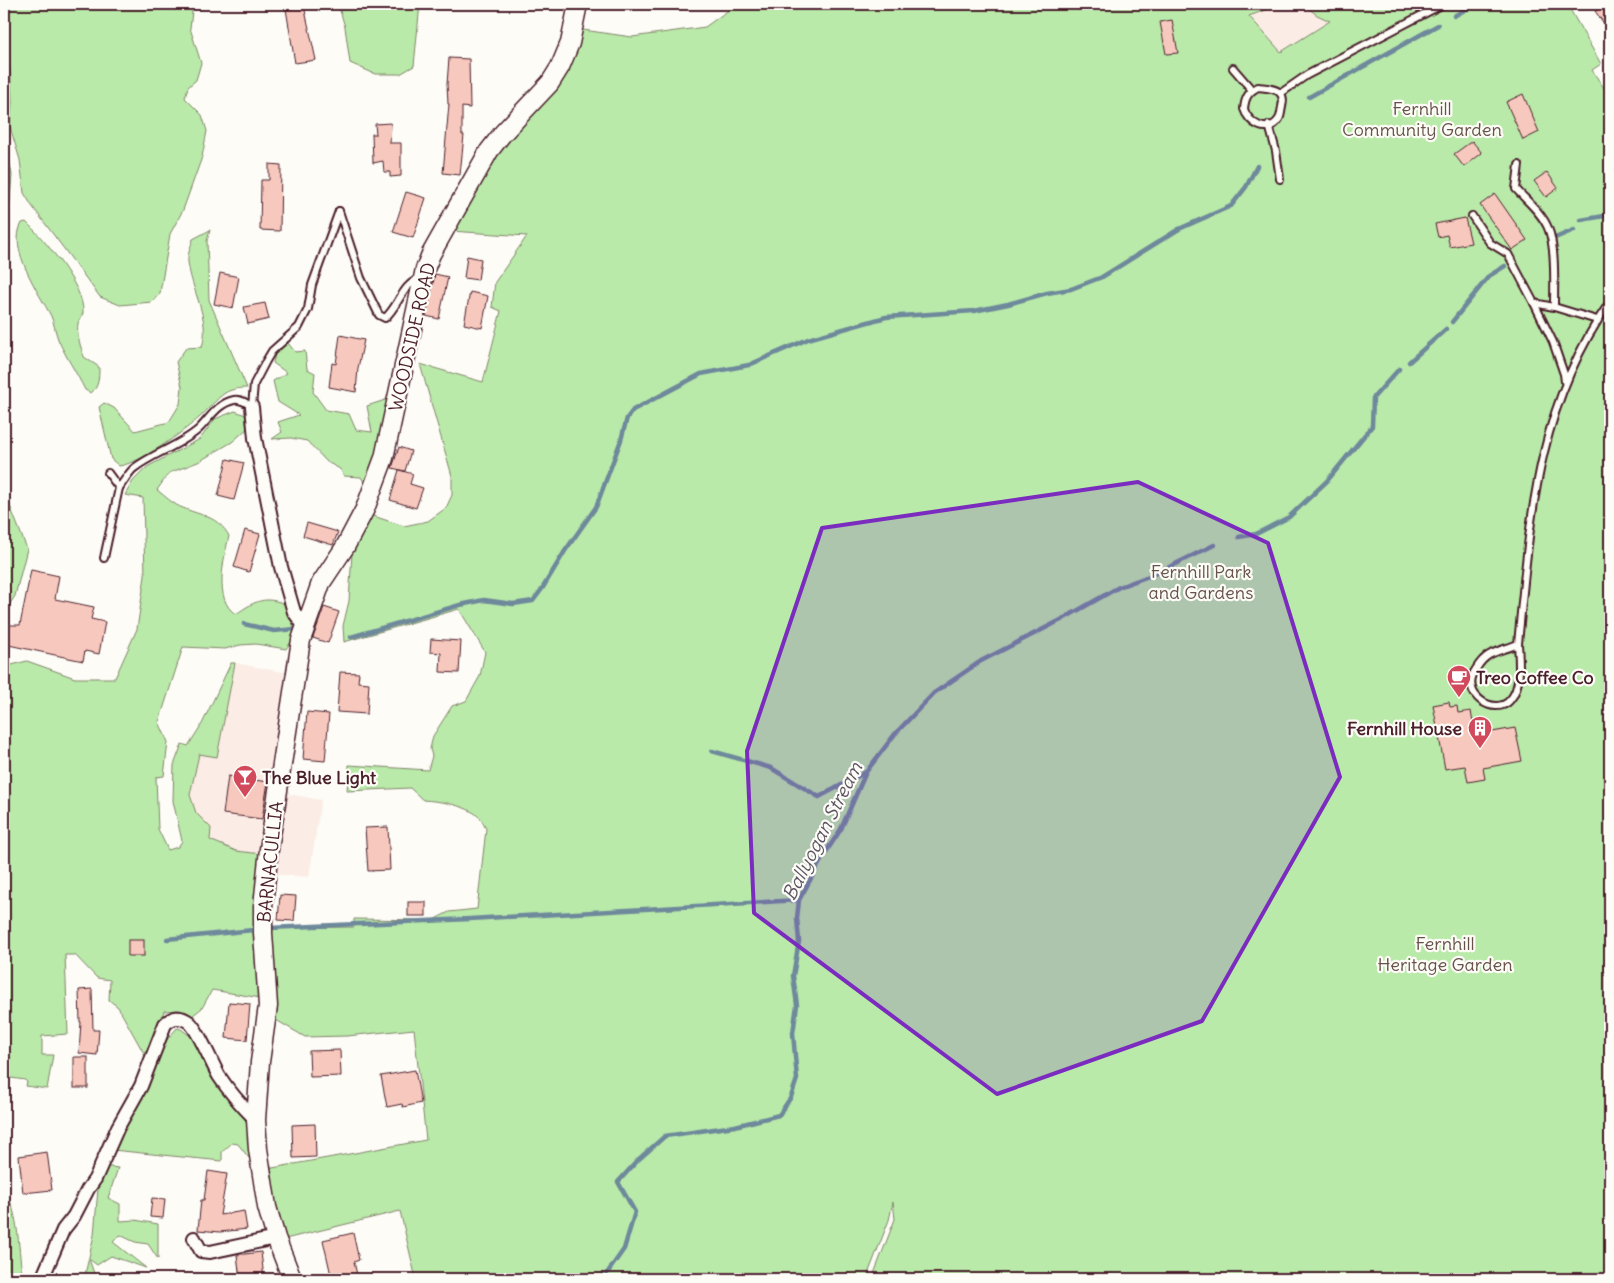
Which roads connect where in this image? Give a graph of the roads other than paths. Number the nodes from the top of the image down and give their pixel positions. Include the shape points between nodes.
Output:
1 (578, 4) edge
2 (1442, 4) edge
3 (1233, 68) dead end
4 (1252, 90) junction
5 (1281, 93) junction
6 (1269, 125) junction
7 (1519, 165) dead end
8 (1280, 179) dead end
9 (1472, 216) dead end
10 (424, 277) junction
11 (1534, 302) junction
12 (1610, 302) edge
13 (1554, 306) junction
14 (1597, 320) junction
15 (1565, 383) junction
16 (252, 407) junction
17 (108, 473) dead end
18 (120, 488) junction
19 (104, 558) dead end
20 (312, 607) joint
21 (305, 627) junction
22 (1518, 644) junction
23 (256, 1120) junction
24 (194, 1238) dead end
25 (276, 1238) junction
26 (42, 1279) edge
27 (292, 1279) edge

1 - 10 street, WOODSIDE ROAD via 570,43 560,67 550,83 489,151 431,254
2 - 5 lane via 1307,75
3 - 4 lane
4 - 5 lane via 1258,88
4 - 6 lane via 1244,102 1246,115 1255,125
5 - 6 lane via 1280,117
6 - 8 lane
7 - 13 lane via 1516,189 1548,228 1553,257
9 - 11 lane via 1490,243 1508,254
10 - 16 lane via 414,280 385,318 379,316 361,278 339,211 312,284 308,309 299,327 266,361 254,384
10 - 20 street, WOODSIDE ROAD via 384,458 365,509 321,583
11 - 13 lane
11 - 15 lane via 1559,356
12 - 14 lane
13 - 14 lane
14 - 15 lane
15 - 22 lane via 1536,482
16 - 18 lane via 244,401 234,400 217,408 198,430 131,471
16 - 21 street via 255,438 281,567 294,612
17 - 18 lane
18 - 19 lane
20 - 21 street, BARNACULLIA
21 - 23 street, BARNACULLIA via 295,675 263,906 268,1006
22 - 22 lane via 1488,656 1474,671 1470,680 1471,690 1487,705 1509,703 1514,695
23 - 25 street, BARNACULLIA via 263,1184
23 - 26 street via 218,1075 189,1022 179,1017 171,1018 165,1024 140,1086 95,1179 63,1230
24 - 25 street via 201,1251 210,1252
25 - 27 street, BARNACULLIA

